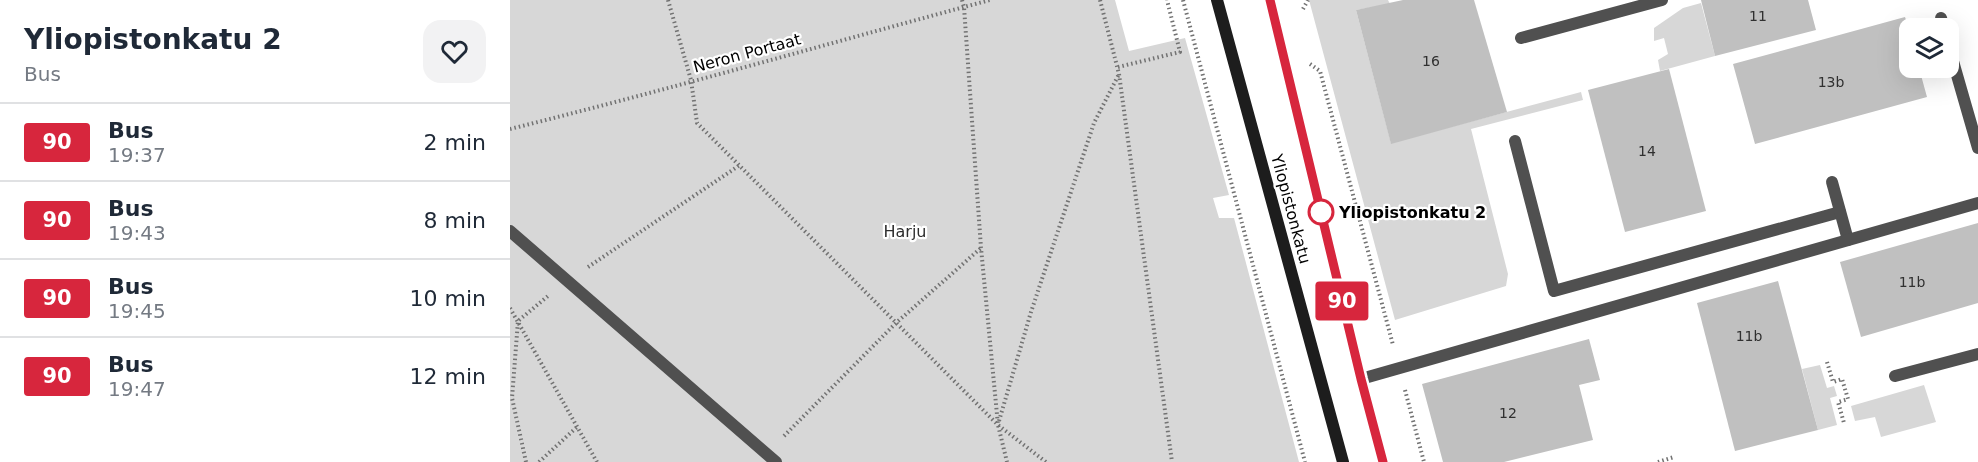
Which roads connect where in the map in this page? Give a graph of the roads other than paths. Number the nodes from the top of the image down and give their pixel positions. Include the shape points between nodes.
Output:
1 (1217, 0) edge
2 (1270, 0) edge
3 (1662, 0) edge
4 (1521, 38) dead end
5 (1958, 78) edge
6 (1515, 141) dead end
7 (1978, 148) edge
8 (1832, 182) dead end
9 (1978, 203) edge
10 (1840, 212) junction
11 (510, 231) edge
12 (1848, 240) junction
13 (1978, 354) edge
14 (1895, 376) dead end
15 (1361, 379) junction
16 (776, 462) edge
17 (1343, 462) edge
18 (1383, 462) edge

1 - 17 main road, Yliopistonkatu
2 - 15 main road, Yliopistonkatu
3 - 4 lane
5 - 7 lane
6 - 10 lane via 1554,291
8 - 10 lane
9 - 12 lane
10 - 12 lane
11 - 16 lane
12 - 15 lane
13 - 14 lane
15 - 18 main road, Yliopistonkatu

